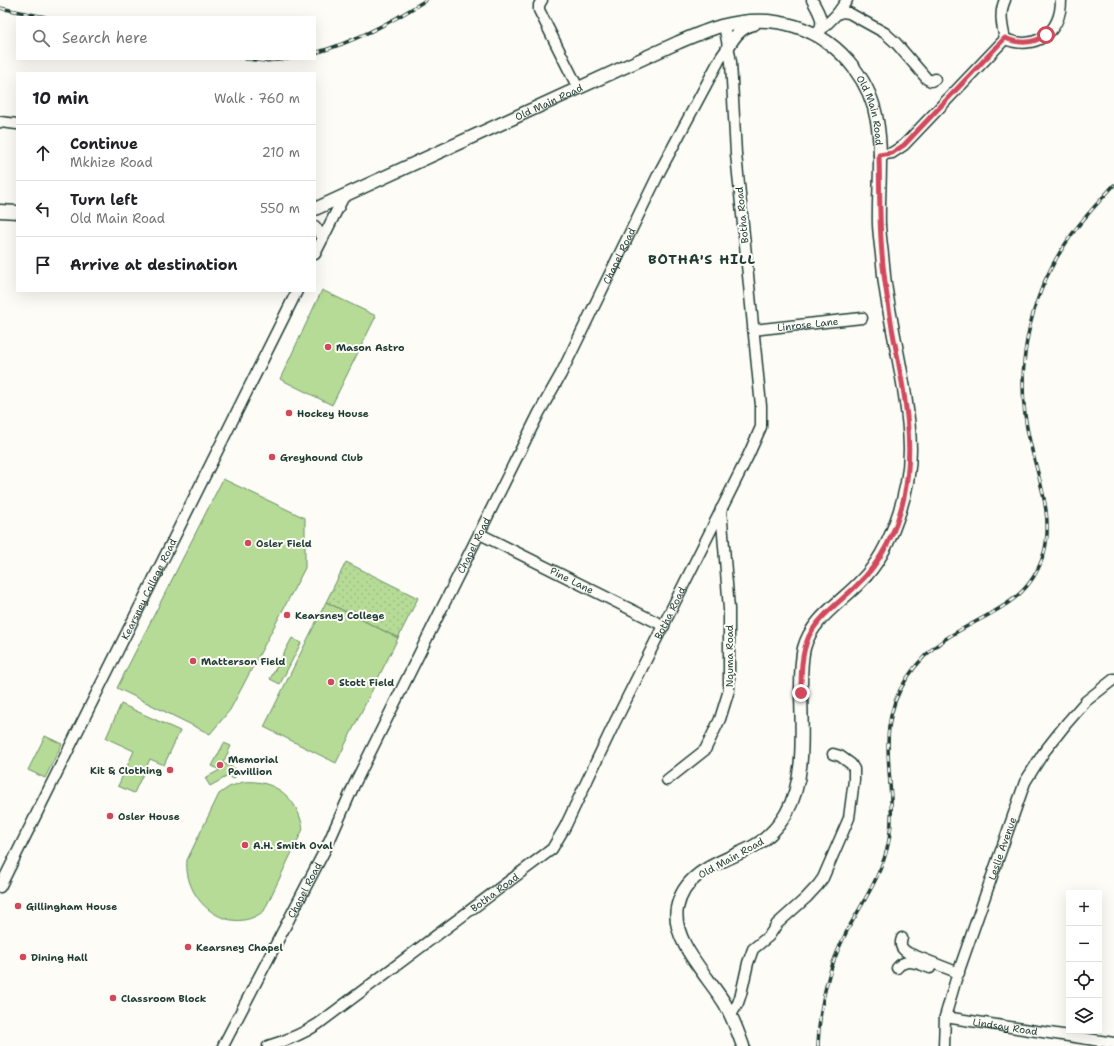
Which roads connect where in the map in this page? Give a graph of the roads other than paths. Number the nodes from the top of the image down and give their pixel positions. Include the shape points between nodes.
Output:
1 (542, 0) edge
2 (812, 0) edge
3 (847, 0) edge
4 (1005, 0) edge
5 (1061, 0) edge
6 (837, 14) junction
7 (771, 20) junction
8 (724, 25) junction
9 (816, 35) junction
10 (1005, 38) junction
11 (728, 47) junction
12 (935, 79) dead end
13 (578, 88) junction
14 (0, 122) edge
15 (16, 124) edge
16 (879, 155) junction
17 (344, 196) junction
18 (316, 209) edge
19 (0, 210) edge
20 (16, 212) edge
21 (316, 228) edge
22 (323, 238) junction
23 (316, 252) edge
24 (297, 292) edge
25 (862, 318) dead end
26 (753, 330) junction
27 (721, 509) junction
28 (480, 534) junction
29 (664, 626) junction
30 (1114, 678) edge
31 (834, 754) dead end
32 (667, 780) dead end
33 (0, 887) edge
34 (902, 938) dead end
35 (897, 968) dead end
36 (957, 976) junction
37 (731, 1015) junction
38 (945, 1017) junction
39 (1114, 1043) edge
40 (223, 1046) edge
41 (268, 1046) edge
42 (743, 1046) edge
43 (944, 1046) edge

1 - 13 street via 540,10
2 - 9 street via 821,19 820,30
3 - 6 street
4 - 10 street via 1002,26
5 - 10 street via 1060,16 1052,30 1040,39 1015,43
6 - 9 street
6 - 12 street via 849,13 884,33 896,43 927,80
7 - 8 main road, Old Main Road
7 - 9 main road, Old Main Road
7 - 11 main road via 742,29
8 - 11 street, Botha Road
8 - 13 main road, Old Main Road
9 - 16 main road, Old Main Road via 848,60 865,85 877,120
10 - 16 street via 904,145 892,153
11 - 26 street, Botha Road
11 - 28 street, Chapel Road via 660,172
13 - 17 main road, Old Main Road
14 - 15 street
16 - 37 main road, Old Main Road via 879,227 908,427 909,464 904,498 881,556 864,578 821,619 805,646 801,682 799,773 796,791 785,816 767,837 756,845 700,873 688,884 680,900 677,918 681,938
17 - 18 main road, Old Main Road
17 - 22 street
19 - 20 main road
21 - 22 street
22 - 23 street
24 - 33 street, Kearsney College Road
25 - 26 street, Linrose Lane
26 - 27 street, Botha Road via 761,427
27 - 29 street, Botha Road
27 - 32 street, Nquma Road via 729,609 729,690 706,750
28 - 29 street, Pine Lane
28 - 40 street, Chapel Road via 354,785 327,846
29 - 41 street, Botha Road via 565,827 552,848 311,1029
30 - 36 street, Leslie Avenue via 1097,691 1066,724 1025,782
31 - 37 street via 847,761 854,769 850,818 818,886 753,949 738,1003
34 - 36 street via 903,950
35 - 36 street via 900,964 910,962
36 - 38 street, Leslie Avenue
37 - 42 main road, Old Main Road
38 - 39 street, Lindsay Road
38 - 43 street, Leslie Avenue

